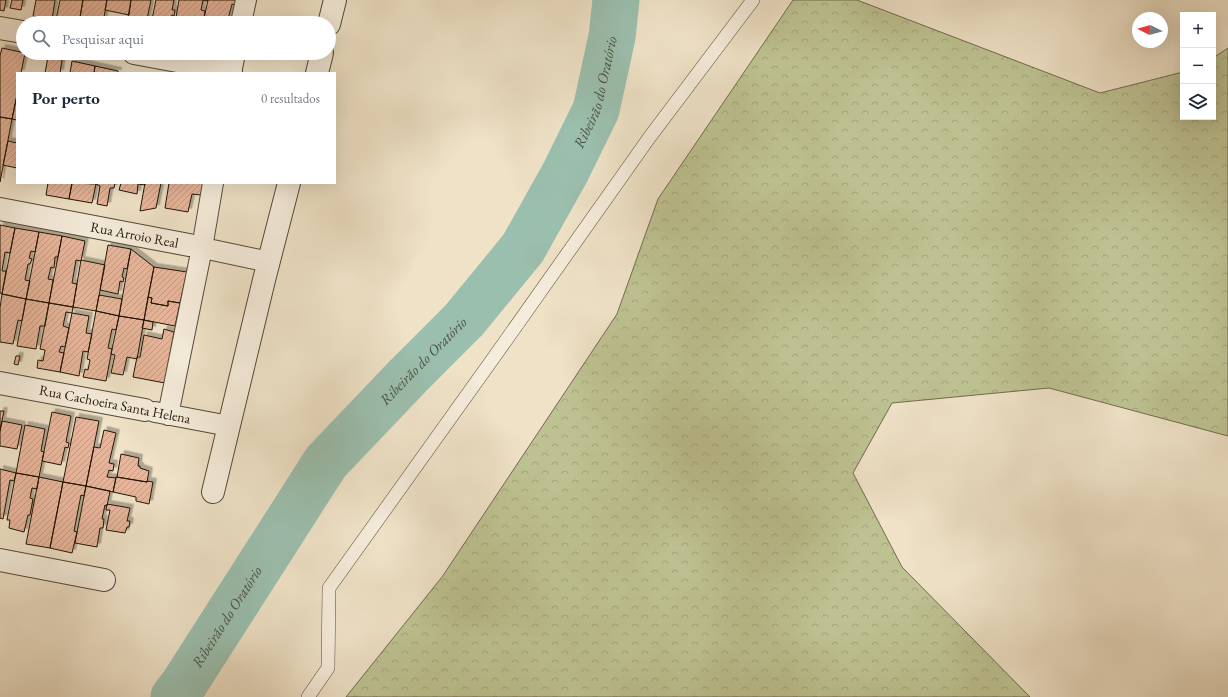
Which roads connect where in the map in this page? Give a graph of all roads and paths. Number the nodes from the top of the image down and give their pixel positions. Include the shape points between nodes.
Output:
1 (246, 0) edge
2 (335, 0) edge
3 (753, 0) edge
4 (243, 16) edge
5 (331, 16) edge
6 (0, 28) edge
7 (16, 31) edge
8 (187, 60) edge
9 (320, 60) edge
10 (232, 66) edge
11 (317, 72) edge
12 (213, 184) edge
13 (289, 184) edge
14 (0, 209) edge
15 (195, 246) junction
16 (269, 262) junction
17 (0, 383) edge
18 (145, 410) joint
19 (168, 414) junction
20 (229, 426) junction
21 (213, 492) dead end
22 (0, 560) edge
23 (104, 580) dead end
24 (308, 697) edge

1 - 4 street
2 - 5 street
3 - 24 lane via 649,138 329,588 328,668
6 - 7 street
8 - 10 street
9 - 11 street
12 - 15 street
13 - 16 street
14 - 15 street, Rua Arroio Real
15 - 16 street, Rua Arroio Real
15 - 19 street
16 - 20 street
17 - 18 street, Rua Cachoeira Santa Helena
18 - 19 street, Rua Cachoeira Santa Helena
19 - 20 street, Rua Cachoeira Santa Helena
20 - 21 street
22 - 23 street

